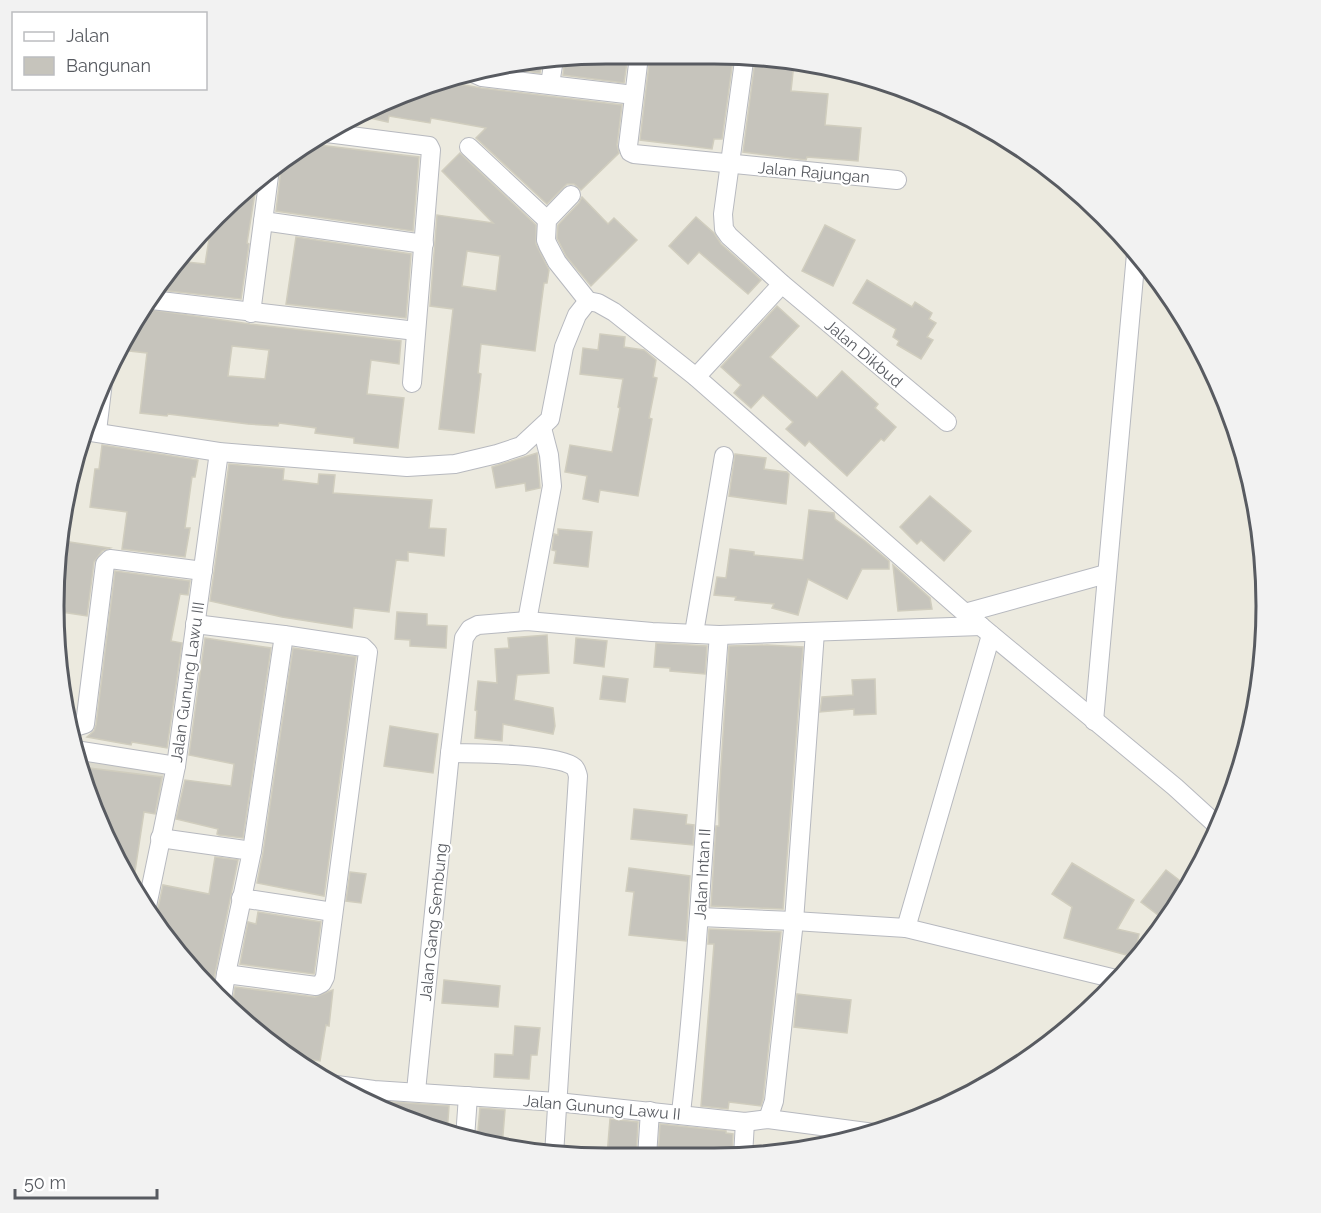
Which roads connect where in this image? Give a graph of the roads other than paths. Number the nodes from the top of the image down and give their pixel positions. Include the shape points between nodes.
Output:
1 (638, 64) edge
2 (743, 66) edge
3 (553, 68) edge
4 (492, 77) edge
5 (550, 84) junction
6 (634, 95) junction
7 (340, 135) edge
8 (469, 147) dead end
9 (730, 165) junction
10 (897, 180) dead end
11 (268, 184) edge
12 (571, 195) dead end
13 (547, 220) junction
14 (263, 221) junction
15 (424, 244) junction
16 (1135, 265) edge
17 (782, 284) junction
18 (159, 301) edge
19 (588, 301) junction
20 (251, 313) junction
21 (416, 331) junction
22 (696, 377) junction
23 (412, 383) dead end
24 (947, 422) dead end
25 (542, 428) junction
26 (93, 431) edge
27 (219, 452) junction
28 (724, 456) dead end
29 (203, 571) junction
30 (1106, 574) junction
31 (965, 613) junction
32 (527, 621) junction
33 (195, 624) junction
34 (986, 631) junction
35 (815, 632) junction
36 (694, 633) junction
37 (284, 635) junction
38 (720, 635) junction
39 (1094, 721) junction
40 (78, 723) edge
41 (84, 751) edge
42 (450, 753) junction
43 (176, 766) junction
44 (1212, 821) edge
45 (160, 838) junction
46 (252, 850) junction
47 (149, 897) edge
48 (241, 898) junction
49 (333, 912) junction
50 (700, 917) junction
51 (794, 921) junction
52 (906, 928) junction
53 (226, 974) junction
54 (1110, 977) edge
55 (223, 990) edge
56 (416, 1091) junction
57 (468, 1096) junction
58 (375, 1097) edge
59 (557, 1102) junction
60 (650, 1111) junction
61 (681, 1113) junction
62 (768, 1119) junction
63 (745, 1122) junction
64 (466, 1130) edge
65 (854, 1130) edge
66 (555, 1146) edge
67 (743, 1147) edge
68 (648, 1148) edge

1 - 6 street
2 - 9 street
3 - 5 street
4 - 5 street
5 - 6 street
6 - 9 street, Jalan Rajungan via 630,152
7 - 15 street via 429,146 432,154
8 - 13 street
9 - 10 street, Jalan Rajungan
9 - 17 street, Jalan Dikbud via 724,229
11 - 14 street
12 - 13 street
13 - 19 street via 548,245
14 - 15 street
14 - 20 street
15 - 21 street
16 - 30 street
17 - 22 street
17 - 24 street, Jalan Dikbud
18 - 20 street
19 - 22 street via 614,312
19 - 25 street via 577,315 564,346 550,419
20 - 21 street
21 - 23 street
22 - 31 street
25 - 27 street via 521,447 455,464 407,468
25 - 32 street via 552,486
26 - 27 street
27 - 29 street, Jalan Gunung Lawu III
28 - 36 street
29 - 33 street, Jalan Gunung Lawu III
29 - 40 street via 110,559 105,564
30 - 31 street
30 - 39 street
31 - 34 street
32 - 36 street, Jalan Gang Sembung
32 - 42 street, Jalan Gang Sembung via 477,626 464,638
33 - 37 street
33 - 43 street, Jalan Gunung Lawu III
34 - 35 street, Jalan Gang Sembung
34 - 39 street
34 - 52 street
35 - 38 street, Jalan Gang Sembung
35 - 51 street
36 - 38 street, Jalan Gang Sembung
37 - 46 street
37 - 49 street via 363,647 368,652
38 - 50 street, Jalan Intan II
39 - 44 street
41 - 43 street
42 - 56 street, Jalan Gang Sembung
42 - 59 street via 521,755 569,764 578,773
43 - 45 street, Jalan Gunung Lawu III
45 - 46 street
45 - 47 street, Jalan Gunung Lawu III
46 - 48 street
48 - 49 street
48 - 53 street
49 - 53 street via 322,983 316,986
50 - 51 street
50 - 61 street, Jalan Intan II
51 - 52 street
51 - 62 street via 774,1101
52 - 54 street
53 - 55 street
56 - 57 street, Jalan Gunung Lawu II
56 - 58 street, Jalan Gunung Lawu II
57 - 59 street, Jalan Gunung Lawu II
57 - 64 street
59 - 60 street, Jalan Gunung Lawu II
59 - 66 street
60 - 61 street, Jalan Gunung Lawu II
60 - 68 street
61 - 63 street, Jalan Gunung Lawu II
62 - 63 street, Jalan Gunung Lawu II
62 - 65 street, Jalan Gunung Lawu II
63 - 67 street

